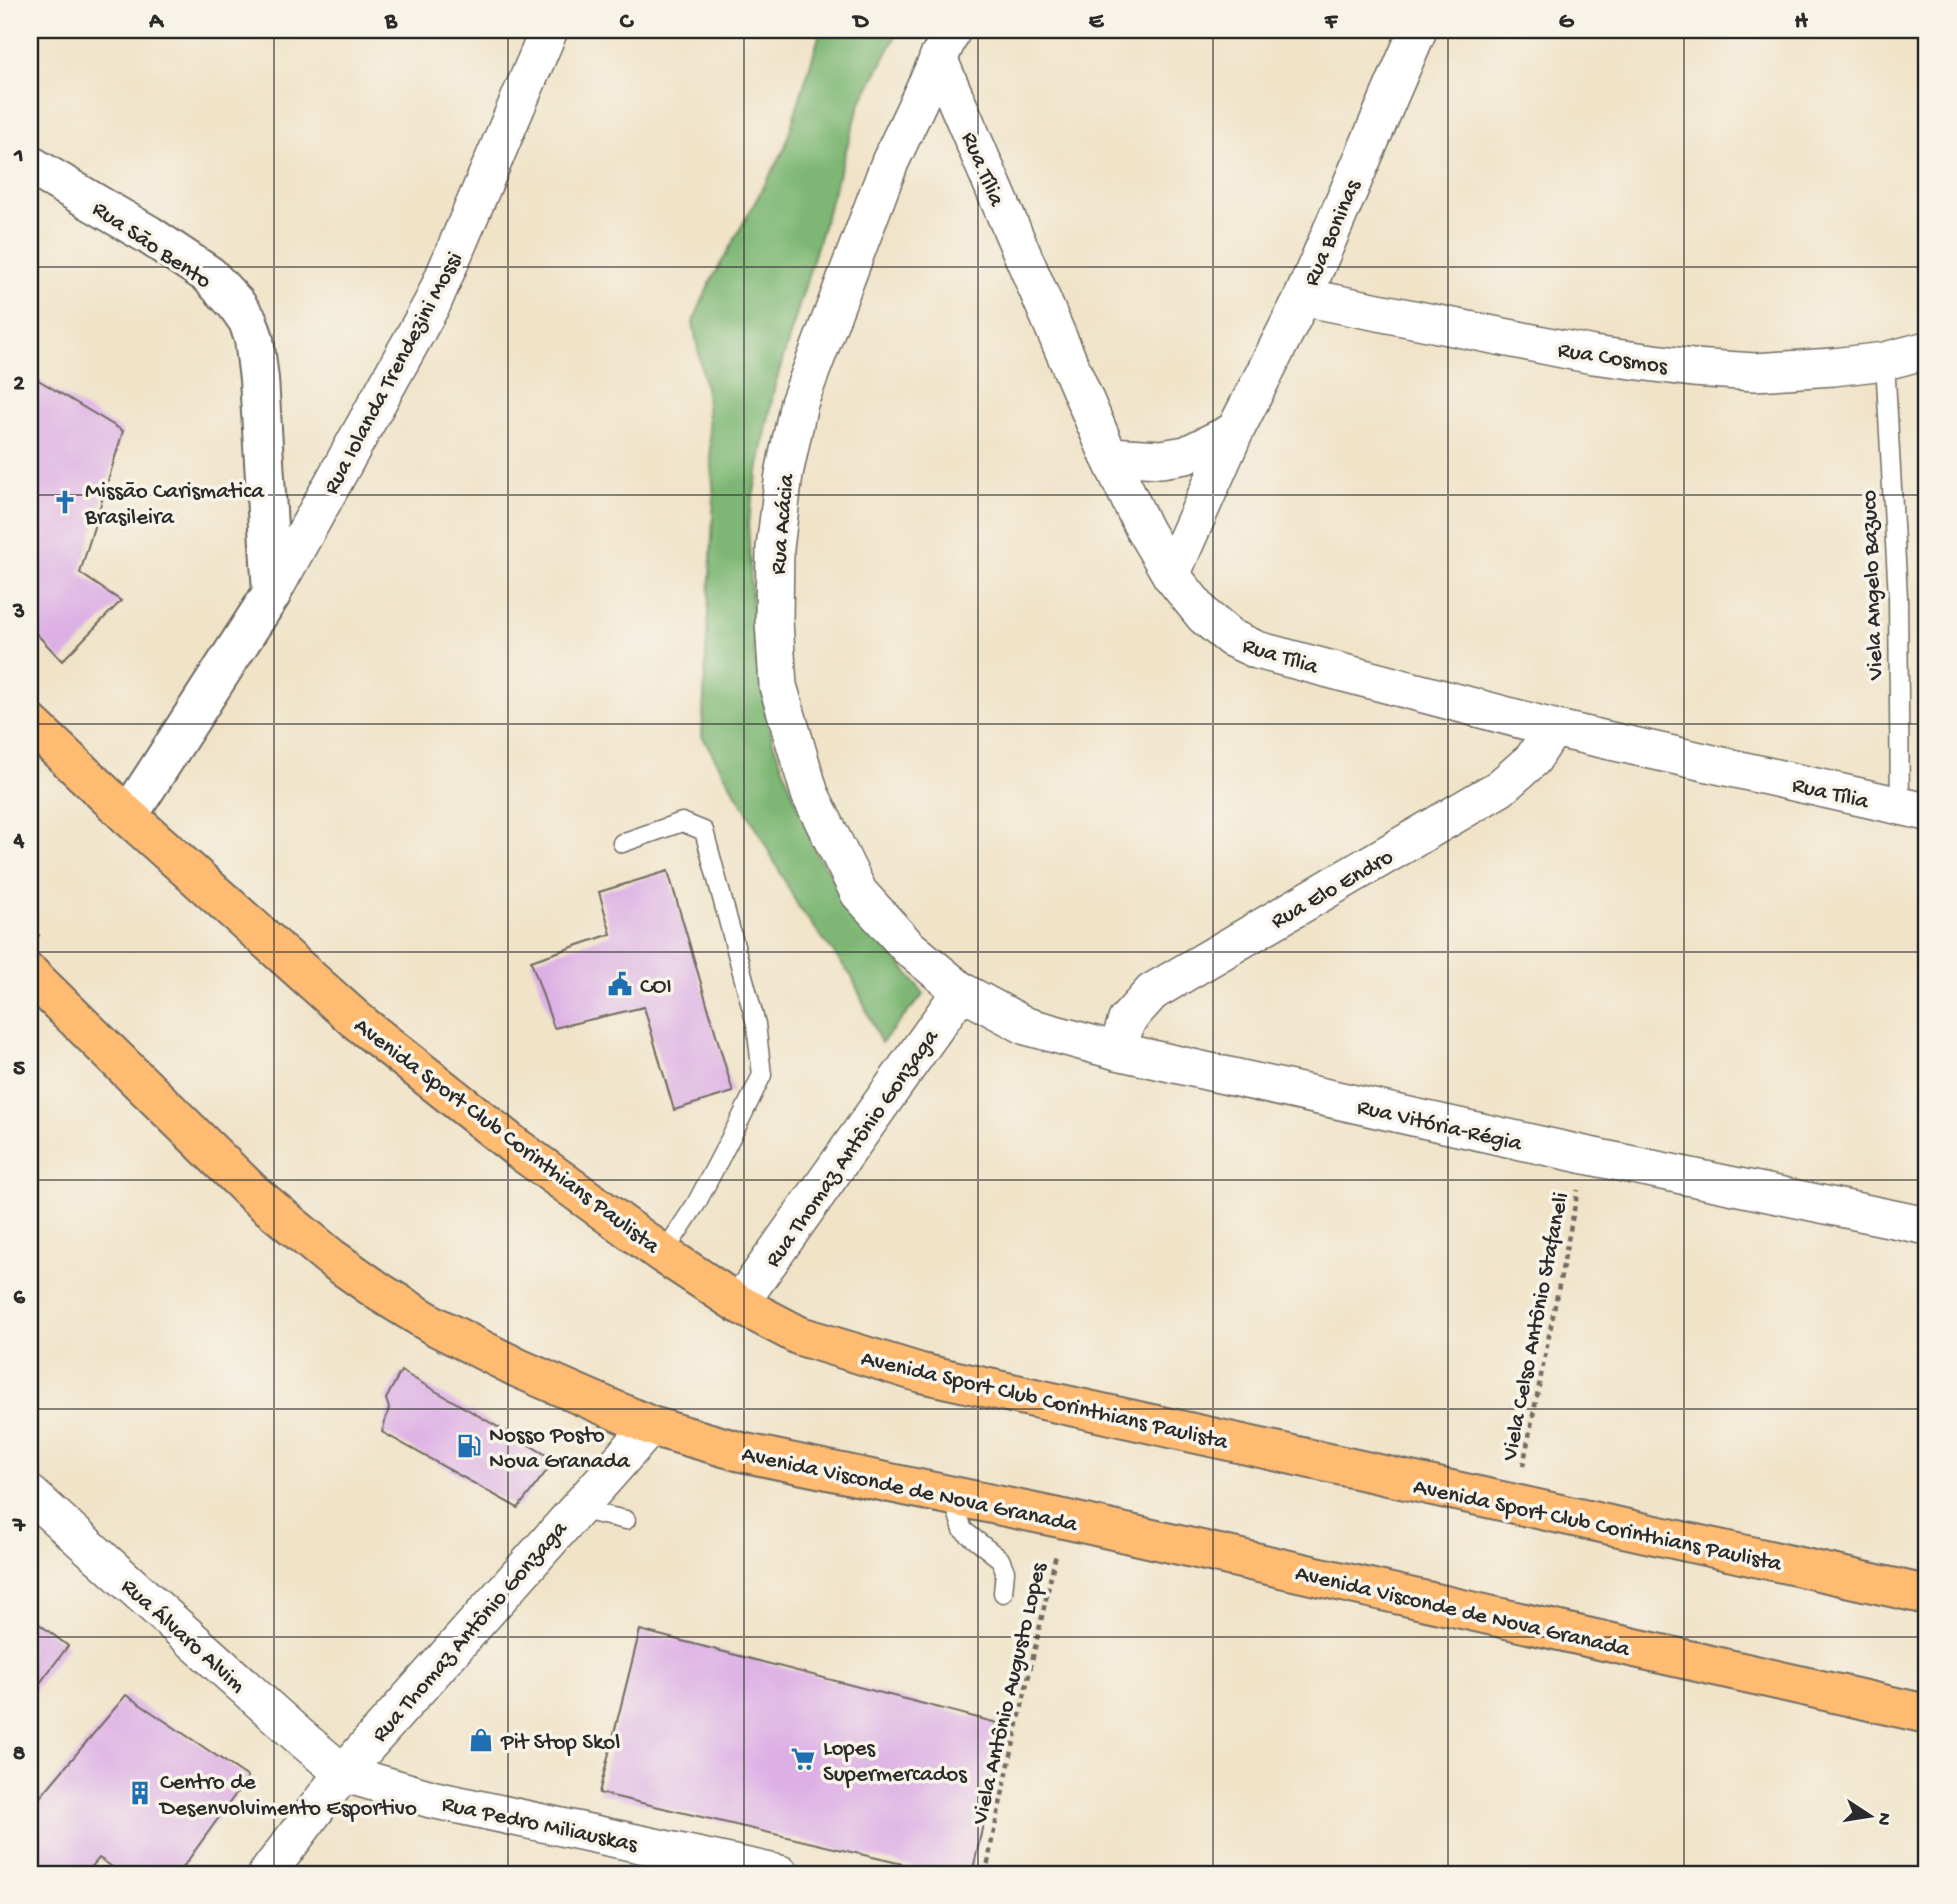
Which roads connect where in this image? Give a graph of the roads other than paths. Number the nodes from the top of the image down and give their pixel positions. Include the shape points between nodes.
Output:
1 (549, 30) edge
2 (1418, 30) edge
3 (945, 44) edge
4 (30, 165) edge
5 (1303, 297) junction
6 (1927, 351) edge
7 (1885, 361) junction
8 (1235, 431) junction
9 (1109, 456) junction
10 (1171, 575) junction
11 (272, 593) junction
12 (30, 723) edge
13 (1553, 728) junction
14 (1913, 809) edge
15 (128, 816) junction
16 (622, 842) dead end
17 (30, 974) edge
18 (961, 991) junction
19 (1117, 1051) junction
20 (1927, 1226) edge
21 (663, 1254) junction
22 (739, 1304) junction
23 (651, 1426) junction
24 (30, 1494) edge
25 (952, 1496) junction
26 (576, 1509) junction
27 (626, 1520) dead end
28 (1003, 1593) dead end
29 (1927, 1595) edge
30 (1927, 1714) edge
31 (343, 1773) junction
32 (267, 1874) edge
33 (780, 1874) edge

1 - 11 street, Rua Iolanda Trendezini Mossi via 433,302
2 - 5 street, Rua Boninas
3 - 9 street, Rua Tília
3 - 18 street, Rua Acácia via 890,162 799,403 776,536 774,621 778,686 810,794 859,893 908,947
4 - 11 street, Rua São Bento via 209,275 248,321 259,379
5 - 7 street, Rua Cosmos via 1593,355 1693,368 1755,372
5 - 8 street, Rua Boninas
6 - 7 street, Rua Cosmos
7 - 14 lane, Viela Angelo Bazuco
8 - 9 street via 1186,455 1161,459
8 - 10 street, Rua Boninas
9 - 10 street, Rua Tília
10 - 13 street, Rua Tília via 1205,616 1231,638 1257,650
11 - 15 street
12 - 15 main road, Avenida Sport Club Corinthians Paulista
13 - 14 street, Rua Tília
13 - 19 street, Rua Elo Endro via 1533,759 1500,788 1152,992 1127,1020
15 - 21 main road, Avenida Sport Club Corinthians Paulista via 356,1020 517,1148
16 - 21 lane via 682,822 704,831 756,1024 762,1075 696,1204
17 - 23 main road, Avenida Visconde de Nova Granada via 254,1194 341,1264 435,1326
18 - 19 street, Rua Vitória-Régia via 1026,1026
18 - 22 street, Rua Thomaz Antônio Gonzaga
19 - 20 street, Rua Vitória-Régia
21 - 22 main road, Avenida Sport Club Corinthians Paulista
22 - 29 main road, Avenida Sport Club Corinthians Paulista via 800,1336 921,1373
23 - 25 main road, Avenida Visconde de Nova Granada via 741,1452
23 - 26 street, Rua Thomaz Antônio Gonzaga
24 - 31 street, Rua Álvaro Alvim
25 - 28 lane via 963,1530 1000,1559 1005,1571
25 - 30 main road, Avenida Visconde de Nova Granada
26 - 27 lane
26 - 31 street, Rua Thomaz Antônio Gonzaga
31 - 32 street, Rua Thomaz Antônio Gonzaga
31 - 33 street, Rua Pedro Miliauskas via 431,1799

